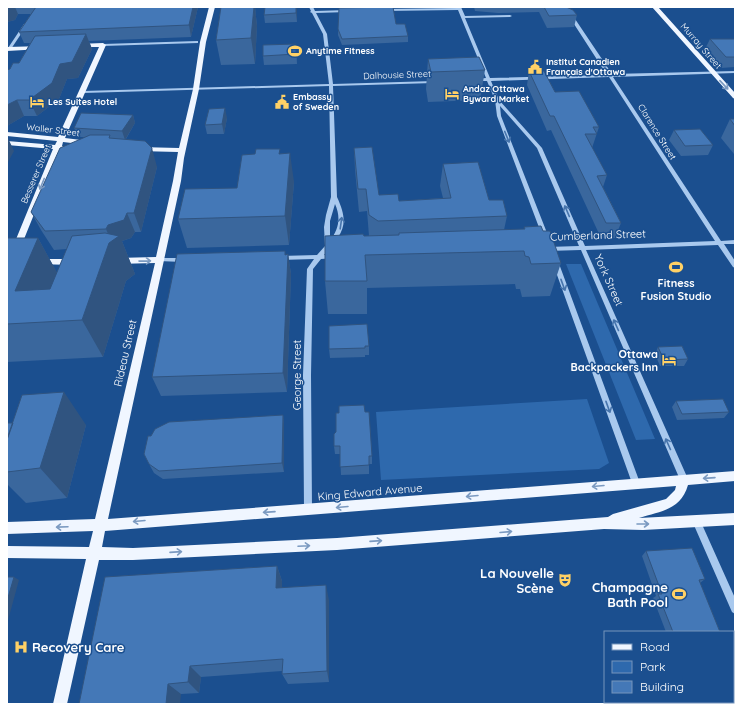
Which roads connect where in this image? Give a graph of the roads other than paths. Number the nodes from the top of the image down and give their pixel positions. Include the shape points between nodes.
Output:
1 (212, 7) edge
2 (565, 7) edge
3 (655, 7) edge
4 (459, 8) edge
5 (311, 9) edge
6 (380, 10) edge
7 (357, 11) edge
8 (510, 16) dead end
9 (463, 17) junction
10 (27, 22) edge
11 (197, 42) dead end
12 (103, 45) junction
13 (69, 46) edge
14 (46, 47) edge
15 (8, 50) edge
16 (735, 72) edge
17 (713, 73) junction
18 (611, 77) junction
19 (469, 80) edge
20 (488, 80) junction
21 (441, 81) edge
22 (331, 85) junction
23 (196, 89) junction
24 (83, 92) junction
25 (735, 97) edge
26 (497, 100) junction
27 (7, 134) edge
28 (62, 140) junction
29 (7, 143) edge
30 (57, 148) junction
31 (128, 149) edge
32 (182, 150) junction
33 (334, 197) junction
34 (720, 242) junction
35 (735, 242) edge
36 (328, 247) junction
37 (582, 247) junction
38 (550, 248) junction
39 (539, 249) edge
40 (12, 257) edge
41 (318, 257) junction
42 (344, 257) edge
43 (274, 258) edge
44 (160, 260) junction
45 (188, 260) edge
46 (32, 261) edge
47 (104, 261) edge
48 (81, 262) edge
49 (735, 266) edge
50 (735, 476) edge
51 (684, 480) junction
52 (636, 483) junction
53 (308, 510) junction
54 (735, 519) edge
55 (604, 523) junction
56 (697, 523) junction
57 (101, 525) junction
58 (7, 528) edge
59 (7, 552) edge
60 (95, 554) junction
61 (735, 609) edge
62 (60, 704) edge

1 - 23 main road, Rideau Street via 203,42
2 - 18 street, Clarence Street
3 - 17 main road, Murray Street
4 - 6 street
4 - 9 street, York Street
5 - 7 street
5 - 22 street, George Street via 326,34
8 - 9 street
9 - 20 street, York Street
10 - 15 street
11 - 12 street
12 - 13 main road
12 - 24 main road, Besserer Street
14 - 15 main road
16 - 17 street
17 - 18 street
17 -> 25 main road, Murray Street
18 - 20 street
18 - 34 street, Clarence Street
19 - 20 street
20 - 26 street, York Street
21 - 22 street, Dalhousie Street
22 - 23 street, Dalhousie Street
22 - 33 street, George Street
23 - 24 street, Dalhousie Street
23 - 32 main road, Rideau Street
24 - 28 main road, Besserer Street
37 -> 26 street, York Street via 539,148
26 -> 38 street, York Street via 498,116
27 - 28 main road, Waller Street
28 - 30 main road, Besserer Street
28 - 30 main road, Waller Street via 95,147
29 - 30 main road, Waller Street
30 -> 40 main road, Besserer Street
31 - 32 main road
32 - 44 main road, Rideau Street via 178,181
33 - 36 street, George Street via 329,213 326,238
36 -> 33 street, George Street via 336,240 342,216
34 - 35 street, Cumberland Street
34 - 37 street, Cumberland Street
34 - 49 street, Clarence Street
36 - 41 street, George Street
37 - 38 street, Cumberland Street
51 -> 37 street, York Street
38 - 39 street, Cumberland Street
38 -> 52 street, York Street
41 - 42 street
41 - 43 street
41 - 53 street, George Street via 310,269 307,375
44 - 45 street
47 -> 44 main road
44 - 57 main road, Rideau Street
46 - 48 main road
50 -> 51 main road, King Edward Avenue
51 - 52 main road, King Edward Avenue
51 - 55 main road via 680,492 670,503
52 -> 53 main road, King Edward Avenue
53 -> 57 main road, King Edward Avenue
54 - 56 main road
55 -> 56 main road
60 -> 55 main road via 337,544
56 - 61 street
57 -> 58 main road, King Edward Avenue
57 - 60 main road, Rideau Street
59 - 60 main road
60 - 62 main road, Rideau Street

